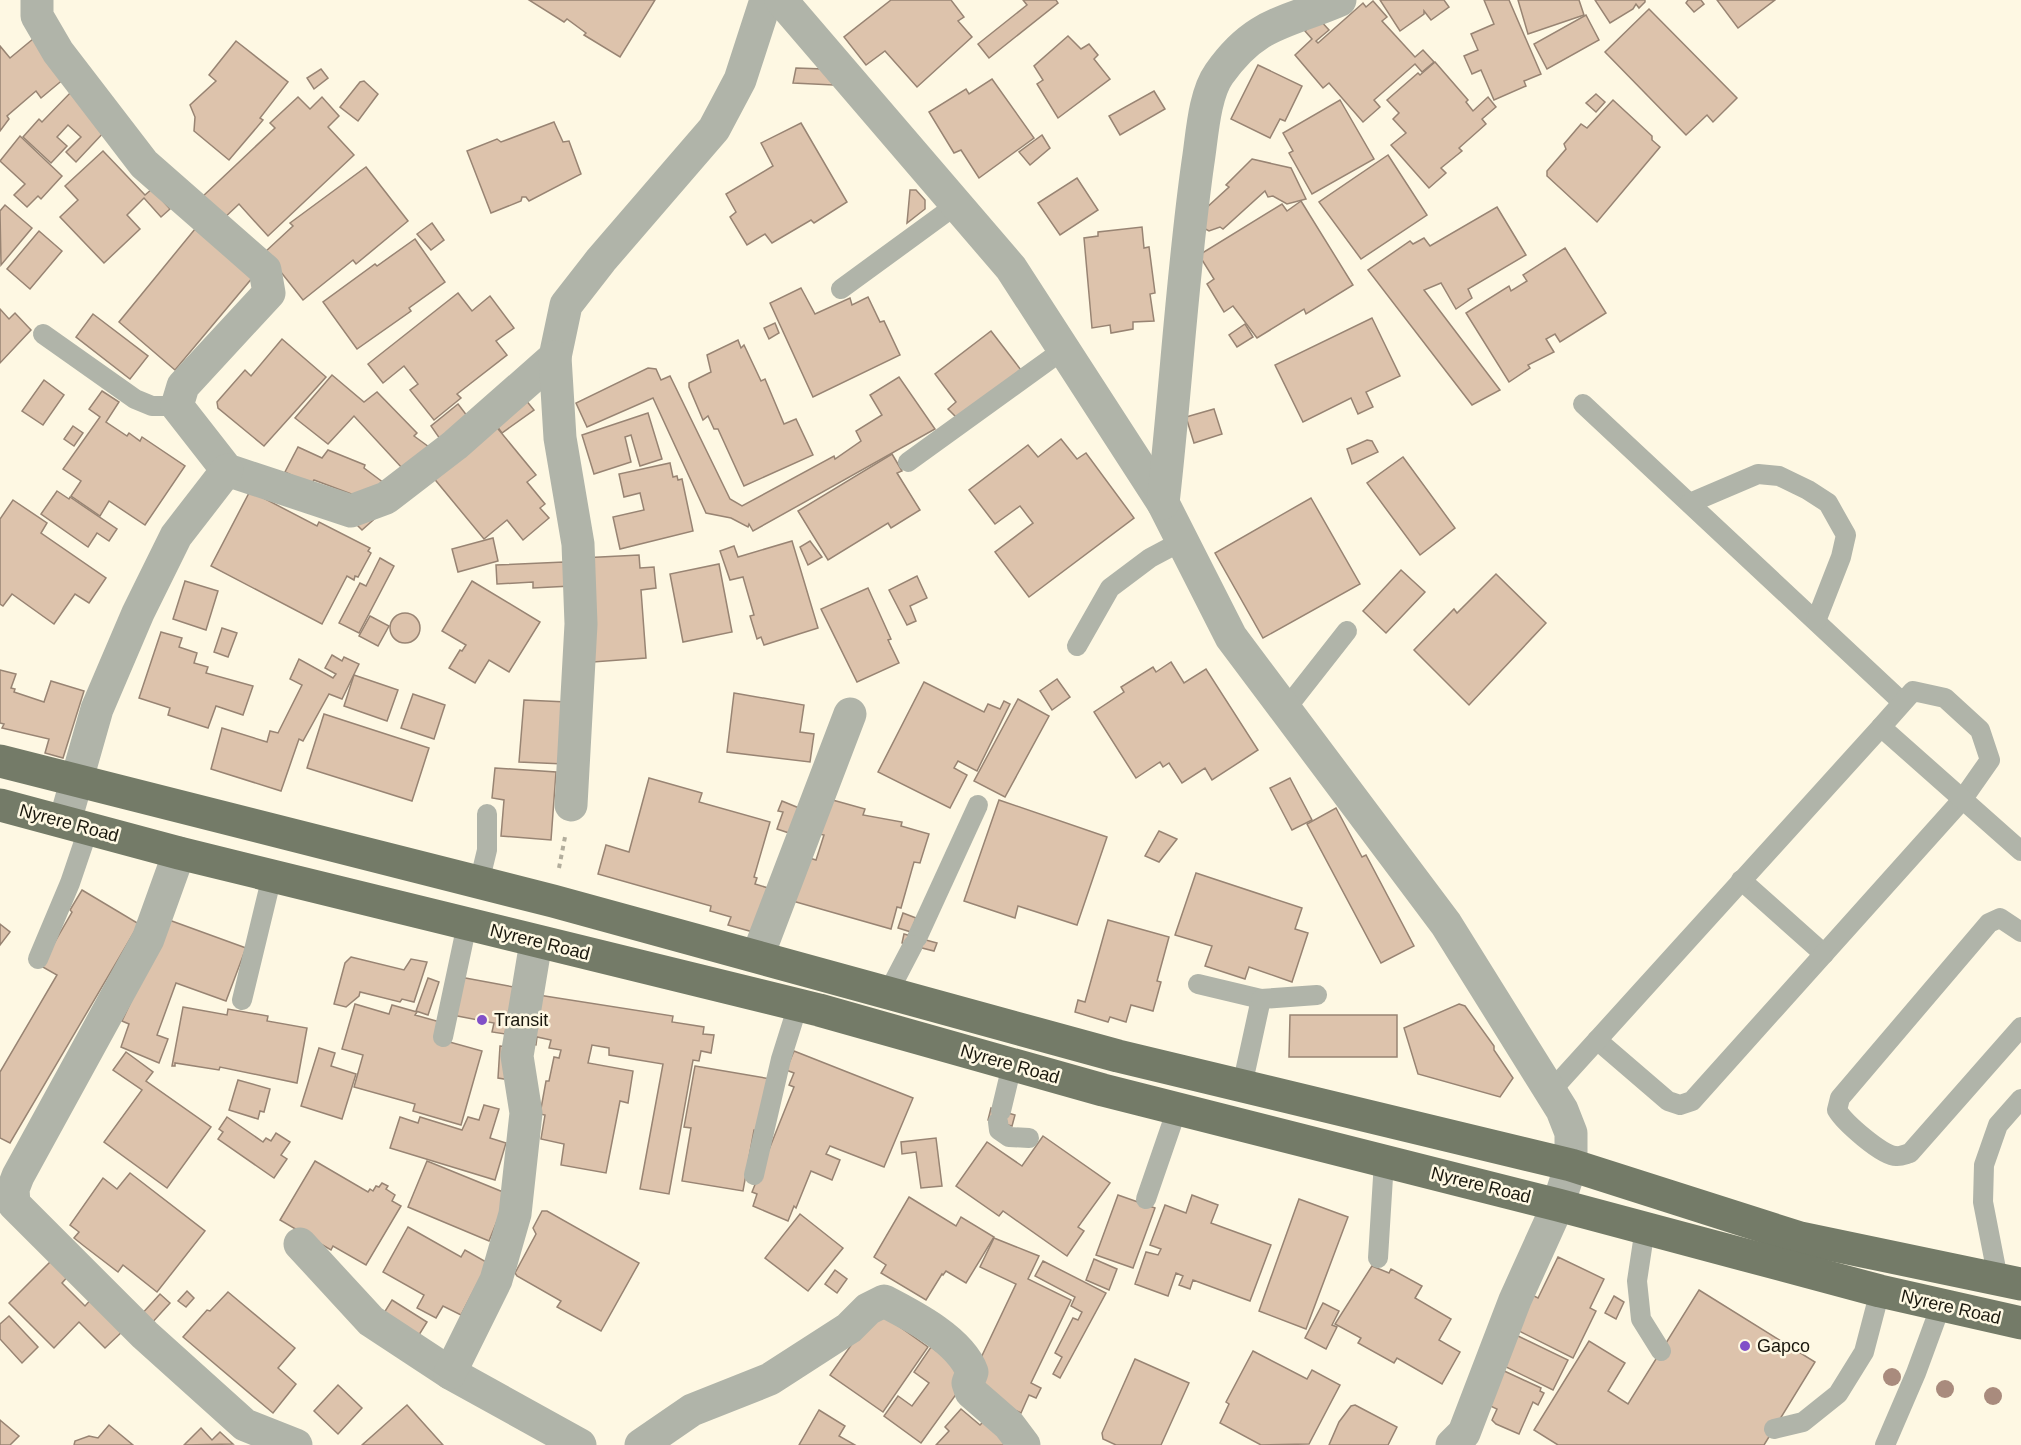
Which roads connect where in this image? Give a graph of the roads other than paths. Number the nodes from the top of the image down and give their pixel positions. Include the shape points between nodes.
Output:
1 (38, 0) edge
2 (766, 0) edge
3 (781, 0) edge
4 (1340, 0) edge
5 (1278, 11) edge
6 (956, 205) junction
7 (841, 288) dead end
8 (43, 334) dead end
9 (1063, 350) junction
10 (555, 357) junction
11 (1583, 404) dead end
12 (177, 406) junction
13 (908, 462) dead end
14 (227, 470) junction
15 (1163, 503) junction
16 (1690, 503) junction
17 (1182, 541) junction
18 (1816, 621) junction
19 (1347, 631) dead end
20 (1077, 646) dead end
21 (1902, 702) junction
22 (1285, 710) junction
23 (850, 714) dead end
24 (1881, 727) junction
25 (0, 761) edge
26 (76, 779) junction
27 (1962, 800) junction
28 (571, 804) road end
29 (0, 805) edge
30 (978, 805) dead end
31 (487, 814) dead end
32 (77, 824) junction
33 (2021, 851) edge
34 (179, 853) junction
35 (272, 876) junction
36 (1741, 880) junction
37 (480, 883) junction
38 (467, 924) junction
39 (2021, 932) edge
40 (536, 942) junction
41 (1824, 954) junction
42 (758, 955) junction
43 (38, 958) dead end
44 (831, 975) junction
45 (1198, 984) dead end
46 (889, 992) junction
47 (1317, 995) dead end
48 (1261, 999) junction
49 (242, 1000) dead end
50 (808, 1007) junction
51 (2021, 1027) edge
52 (443, 1037) dead end
53 (1597, 1040) junction
54 (1012, 1065) junction
55 (1242, 1086) junction
56 (1550, 1092) junction
57 (2021, 1099) edge
58 (1177, 1109) junction
59 (1029, 1138) dead end
60 (1384, 1161) junction
61 (1582, 1169) junction
62 (754, 1174) dead end
63 (1146, 1199) dead end
64 (1558, 1204) junction
65 (1646, 1228) junction
66 (300, 1244) dead end
67 (1378, 1258) dead end
68 (2010, 1281) edge
69 (1880, 1292) junction
70 (1941, 1305) junction
71 (2021, 1323) edge
72 (1661, 1351) dead end
73 (450, 1373) junction
74 (1774, 1429) dead end
75 (1468, 1441) edge
76 (296, 1445) edge
77 (580, 1445) edge
78 (641, 1445) edge
79 (1024, 1445) edge
80 (1885, 1445) edge

1 - 12 street via 37,16 58,52 144,164 266,270 269,293 183,386
2 - 10 street via 740,80 714,129 566,305
3 - 6 street
4 - 5 street
5 - 15 street via 1217,76 1205,112 1187,236
6 - 7 lane
6 - 9 street via 1011,268
8 - 12 lane via 135,399 153,406
9 - 13 lane
9 - 15 street
10 - 14 street via 455,445 386,498 351,511
10 - 28 street via 560,438 578,544 580,601
11 - 16 lane
12 - 14 street
14 - 26 street via 176,536 138,613 98,710
15 - 17 street
16 - 18 lane
16 - 18 lane via 1758,474 1779,476 1828,503 1846,535
17 - 20 lane via 1150,558 1110,588
17 - 22 street via 1231,637
18 - 21 lane
19 - 22 lane
21 - 24 lane
21 - 27 lane via 1913,692 1945,698 1980,730 1990,760
22 - 56 street via 1446,924
23 - 42 street
24 - 27 lane
24 - 36 lane
25 - 26 main road
26 - 32 street
26 - 37 main road, Nyrere Road
27 - 33 lane
27 - 41 lane
29 - 32 main road, Nyrere Road
30 - 46 lane
31 - 37 lane via 487,849
32 - 34 main road, Nyrere Road
32 - 43 lane via 70,883
34 - 35 main road, Nyrere Road
34 - 76 street via 148,939 18,1176 13,1189 14,1204 145,1335 245,1425
35 - 38 main road, Nyrere Road
35 - 49 lane
36 - 41 lane
36 - 53 lane
37 - 42 main road, Nyrere Road
38 - 40 main road, Nyrere Road
38 - 52 lane
39 - 51 lane via 2000,918 1989,923 1839,1098 1837,1110 1882,1150 1896,1156 1910,1153
40 - 50 main road, Nyrere Road
40 - 73 street via 518,1056 526,1113 515,1214 496,1280
41 - 53 lane via 1692,1101 1680,1105 1668,1101
42 - 44 main road, Nyrere Road
44 - 46 main road, Nyrere Road
44 - 50 main road
45 - 48 lane
46 - 55 main road, Nyrere Road
47 - 48 lane
48 - 55 lane
50 - 54 main road, Nyrere Road
50 - 62 lane via 781,1059
53 - 56 lane
54 - 58 main road, Nyrere Road
54 - 59 lane via 999,1130 1009,1137
55 - 61 main road, Nyrere Road
56 - 61 street via 1562,1110
57 - 68 lane via 1998,1125 1984,1165 1983,1202
58 - 60 main road, Nyrere Road
58 - 63 lane
60 - 64 main road, Nyrere Road
60 - 67 lane
61 - 64 street
61 - 68 main road, Nyrere Road via 1800,1238
64 - 65 main road, Nyrere Road
64 - 75 street via 1515,1300
65 - 69 main road, Nyrere Road
65 - 72 lane via 1637,1281 1641,1319
66 - 73 street via 371,1321
69 - 70 main road, Nyrere Road
69 - 74 lane via 1864,1352 1838,1394 1803,1422
70 - 71 main road, Nyrere Road
70 - 80 lane
73 - 77 street
78 - 79 street via 692,1410 770,1379 884,1301 921,1320 956,1349 972,1372 970,1392 1009,1425

